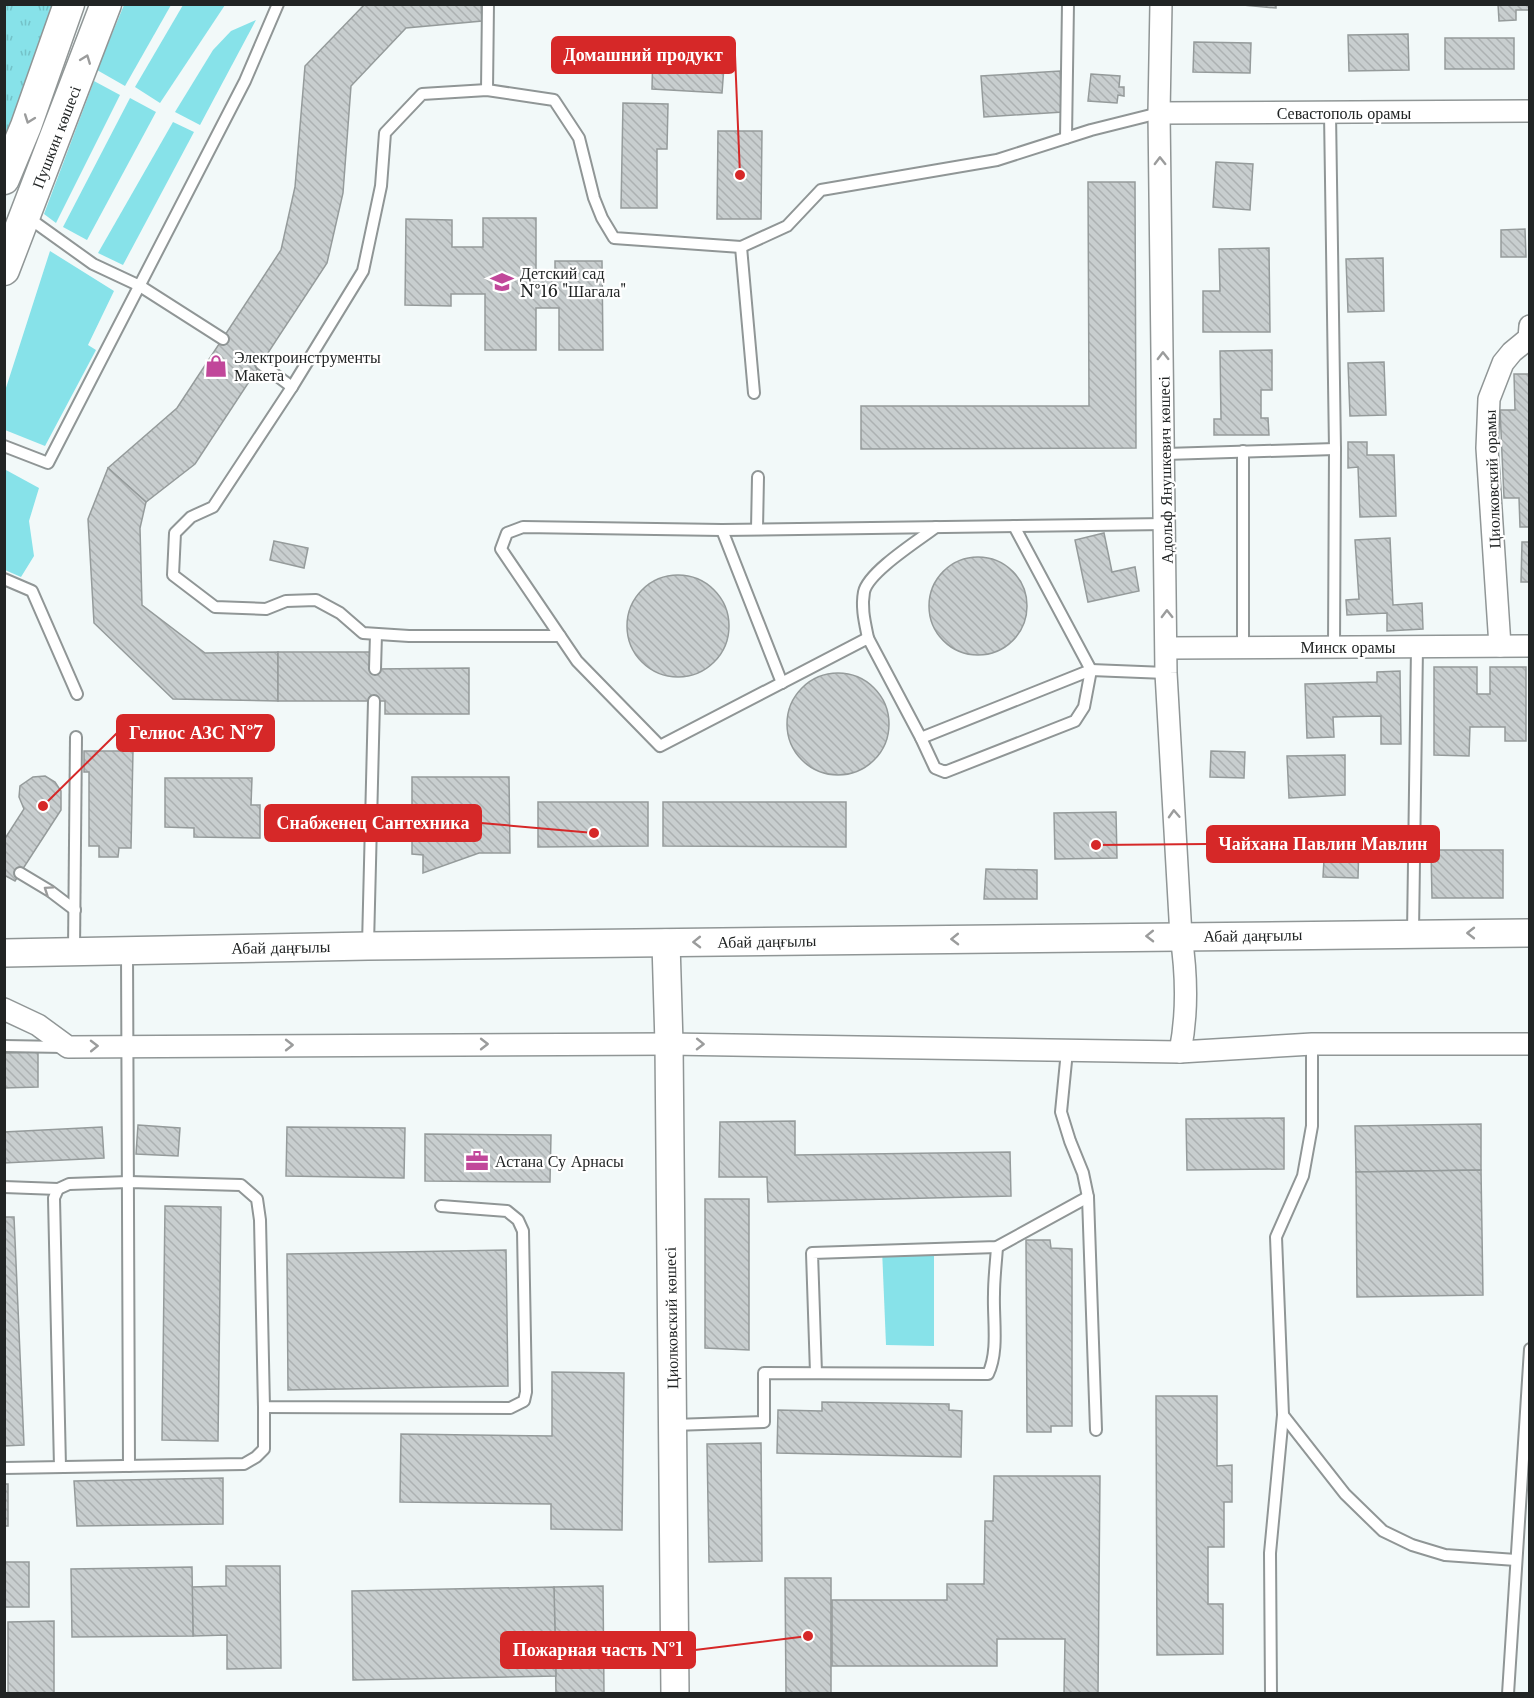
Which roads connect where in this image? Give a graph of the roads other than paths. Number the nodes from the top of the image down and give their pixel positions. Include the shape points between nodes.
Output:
1 (69, 4) edge
2 (278, 4) edge
3 (488, 4) edge
4 (1068, 4) edge
5 (1161, 4) edge
6 (106, 5) edge
7 (487, 90) junction
8 (1530, 111) edge
9 (1330, 112) junction
10 (1159, 113) junction
11 (1066, 138) junction
12 (4, 179) edge
13 (26, 216) junction
14 (741, 247) junction
15 (4, 270) edge
16 (140, 286) junction
17 (1530, 326) edge
18 (223, 339) dead end
19 (261, 364) dead end
20 (292, 387) junction
21 (754, 393) dead end
22 (4, 446) edge
23 (1335, 450) junction
24 (1243, 452) junction
25 (1165, 454) junction
26 (758, 477) dead end
27 (1166, 524) junction
28 (1014, 526) junction
29 (937, 527) junction
30 (722, 530) junction
31 (757, 530) junction
32 (4, 579) edge
33 (376, 634) junction
34 (560, 636) junction
35 (868, 638) junction
36 (1334, 646) junction
37 (1500, 646) junction
38 (1530, 646) edge
39 (1243, 647) junction
40 (1417, 647) junction
41 (1167, 648) junction
42 (375, 669) dead end
43 (1090, 670) junction
44 (1166, 673) junction
45 (782, 683) junction
46 (77, 694) dead end
47 (374, 701) dead end
48 (76, 737) dead end
49 (921, 738) junction
50 (20, 873) dead end
51 (75, 910) junction
52 (1413, 933) junction
53 (1530, 933) edge
54 (1181, 936) junction
55 (666, 943) junction
56 (368, 946) junction
57 (127, 949) junction
58 (74, 950) junction
59 (4, 952) edge
60 (4, 1009) edge
61 (669, 1044) junction
62 (1312, 1044) junction
63 (1530, 1044) edge
64 (4, 1046) edge
65 (128, 1046) junction
66 (68, 1047) junction
67 (1067, 1050) junction
68 (1180, 1052) junction
69 (129, 1182) junction
70 (4, 1186) edge
71 (58, 1188) junction
72 (1088, 1197) junction
73 (441, 1206) dead end
74 (997, 1247) junction
75 (1530, 1349) edge
76 (816, 1373) junction
77 (264, 1407) junction
78 (1283, 1415) junction
79 (672, 1425) junction
80 (1096, 1430) dead end
81 (129, 1466) junction
82 (60, 1467) junction
83 (4, 1468) edge
84 (1516, 1560) junction
85 (675, 1694) edge
86 (1271, 1694) edge
87 (1508, 1694) edge

1 -> 12 main road, Пушкин көшесі
2 - 16 lane via 245,81
3 - 7 lane
4 - 11 lane
5 - 10 street, Адольф Янушкевич көшесі
13 -> 6 main road, Пушкин көшесі
7 - 14 lane via 554,100 579,138 594,198 614,238
7 - 20 lane via 422,94 386,133 381,186 363,272
8 - 9 street, Севастополь орамы
9 - 10 street, Севастополь орамы
9 - 23 lane
10 - 11 lane
25 -> 10 street, Адольф Янушкевич көшесі
11 - 14 lane via 997,160 821,190 787,226
13 - 15 main road, Пушкин көшесі
13 - 16 lane via 93,264
14 - 21 lane
16 - 18 lane
16 - 22 lane via 48,464
17 - 37 street, Циолковский орамы via 1529,338 1503,363 1489,399 1487,448
19 - 20 lane
20 - 33 lane via 213,507 191,517 175,533 173,575 215,607 266,609 286,602 316,600 340,613 363,633
23 - 24 lane
23 - 36 lane
24 - 25 lane
24 - 39 lane
25 - 27 street, Адольф Янушкевич көшесі
26 - 31 lane
27 - 28 lane
41 -> 27 street, Адольф Янушкевич көшесі
28 - 29 lane
28 - 43 lane
29 - 31 lane
29 - 35 lane via 879,570 865,589 862,609
30 - 31 lane
30 - 34 lane via 523,527 507,533 501,549
30 - 45 lane
32 - 46 lane via 32,591
33 - 34 lane
33 - 42 lane
34 - 45 lane via 577,661 660,746
35 - 45 lane
35 - 49 lane
36 - 39 street, Минск орамы
36 - 40 street, Минск орамы
37 - 38 street, Минск орамы
37 - 40 street, Минск орамы
39 - 41 street, Минск орамы
40 - 52 lane
41 - 44 street, Адольф Янушкевич көшесі
43 - 44 lane
43 - 49 lane
43 - 49 lane via 1084,707 1075,721 945,771 935,768
54 -> 44 street, Адольф Янушкевич көшесі
47 - 56 lane
48 - 51 lane
51 -> 50 lane
51 - 58 lane
53 -> 52 street, Абай даңғылы
52 - 54 street, Абай даңғылы
54 -> 55 street, Абай даңғылы
54 - 68 street, Адольф Янушкевич көшесі via 1187,1018
55 - 56 street, Абай даңғылы
55 - 61 street, Циолковский көшесі
56 - 57 street, Абай даңғылы
57 - 58 street, Абай даңғылы
57 - 65 lane
58 - 59 street, Абай даңғылы
60 - 66 street via 38,1025
65 -> 61 street
61 -> 67 street
61 - 79 street, Циолковский көшесі
62 - 63 street
62 - 68 street
62 - 78 lane via 1312,1126 1303,1176 1276,1237
64 - 66 lane
66 -> 65 street
65 - 69 lane
67 - 68 street
67 - 72 lane via 1061,1112
69 - 71 lane
69 - 77 lane via 242,1185 257,1199
69 - 81 lane
70 - 71 lane
71 - 82 lane via 54,1198
72 - 74 lane
72 - 80 lane
73 - 77 lane via 507,1211 523,1231 524,1401 510,1408
74 - 76 lane via 993,1364 988,1374
74 - 76 lane via 812,1253
75 - 84 lane
76 - 79 lane via 764,1373 764,1422
77 - 81 lane via 264,1449 244,1464
78 - 84 lane via 1346,1494 1383,1530 1412,1545 1445,1555
78 - 86 lane via 1270,1553
79 - 85 street, Циолковский көшесі
81 - 82 lane
82 - 83 lane
84 - 87 lane

